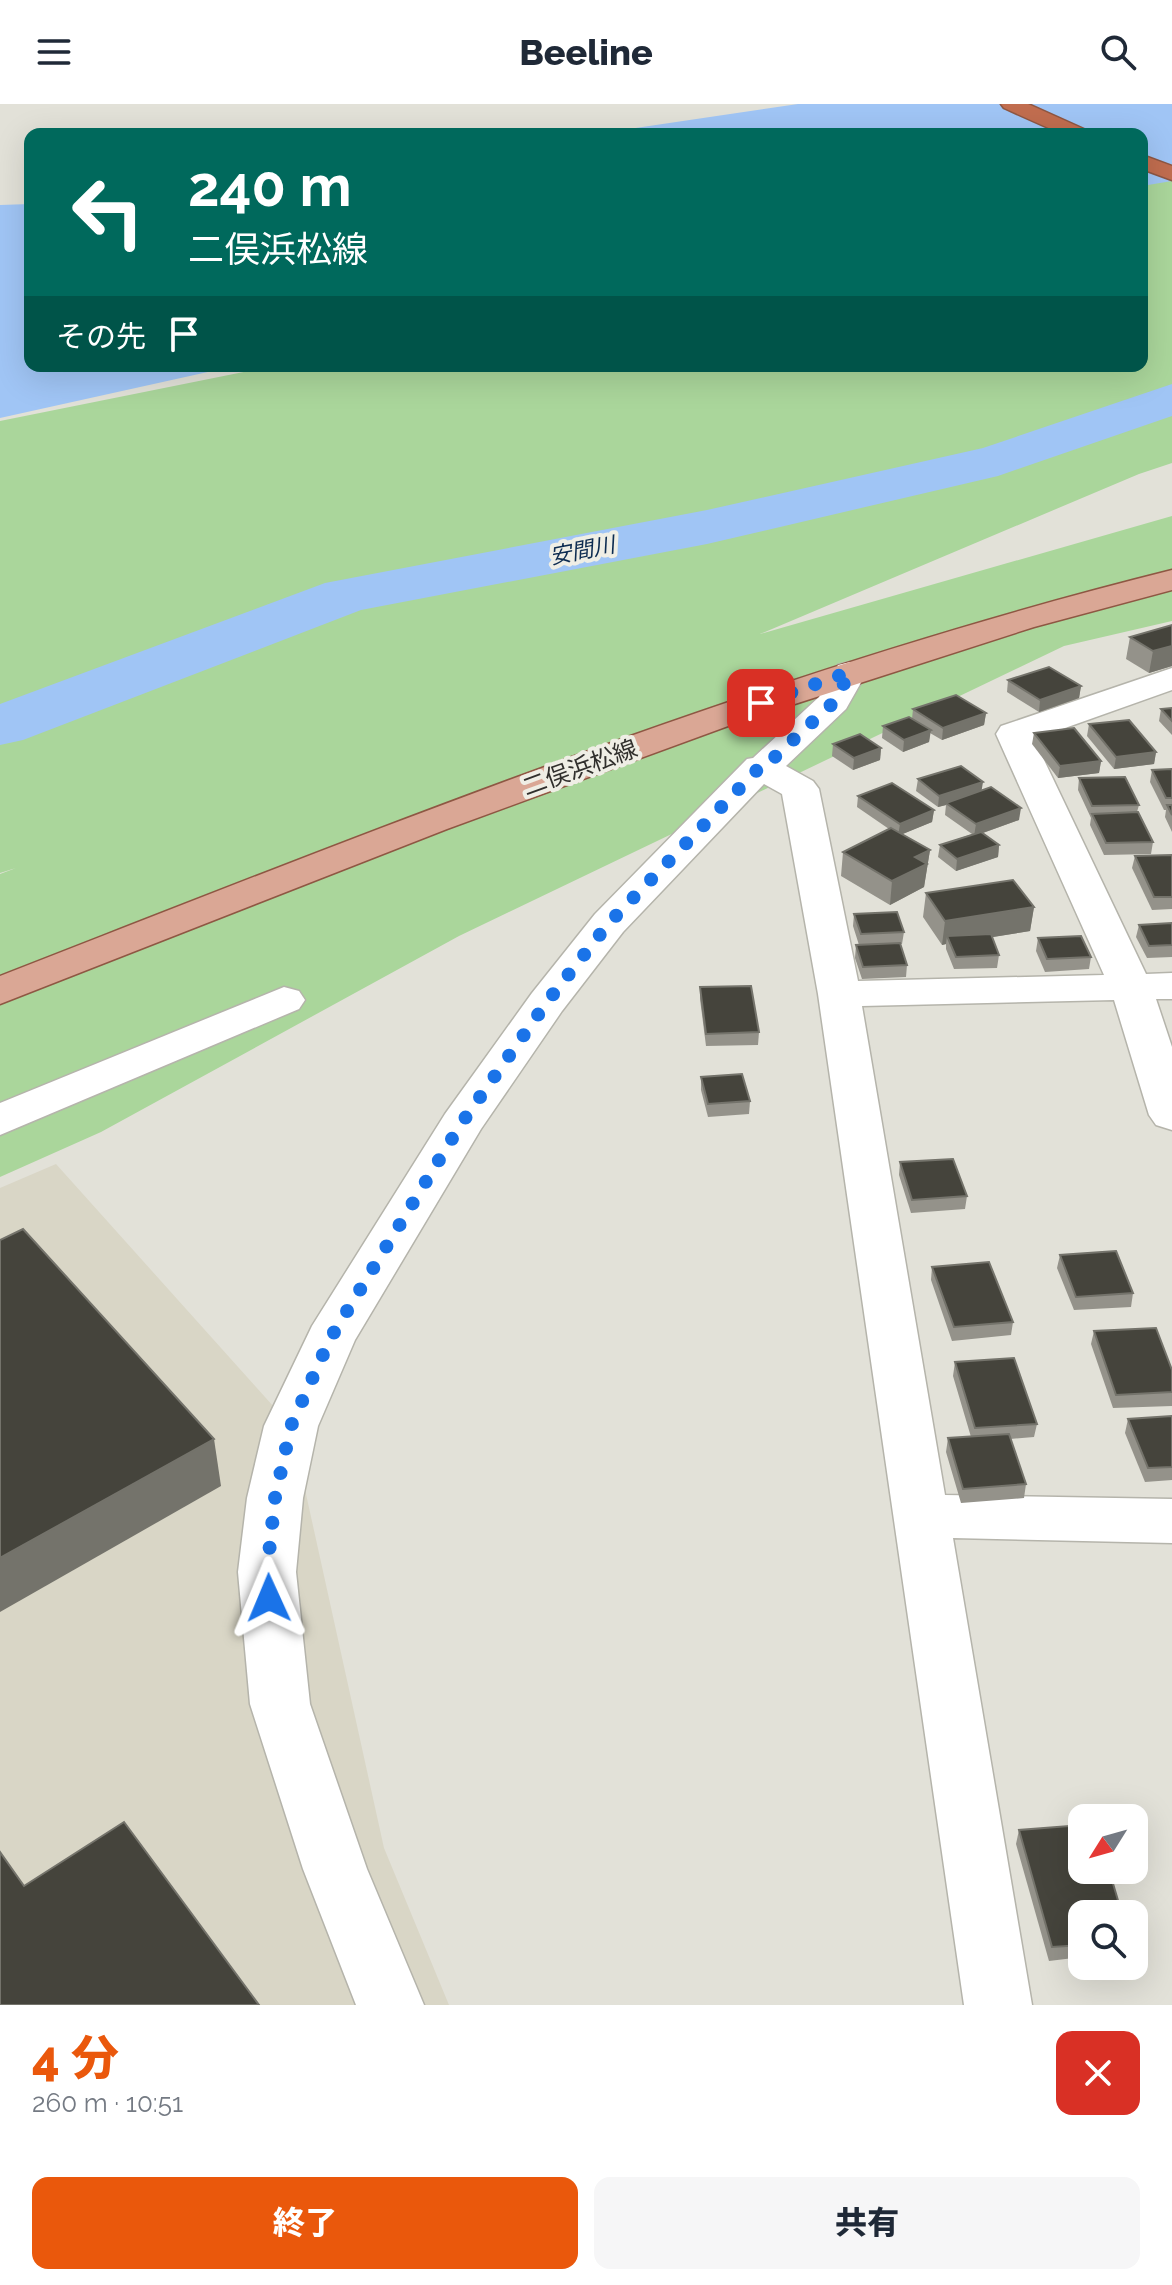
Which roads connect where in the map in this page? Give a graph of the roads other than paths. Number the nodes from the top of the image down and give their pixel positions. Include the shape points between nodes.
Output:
1 (1011, 104) edge
2 (1065, 128) edge
3 (1148, 164) edge
4 (1172, 174) edge
5 (1172, 580) edge
6 (850, 672) junction
7 (1172, 678) edge
8 (752, 778) junction
9 (1152, 986) edge
10 (0, 991) edge
11 (839, 994) junction
12 (284, 1000) dead end
13 (1172, 1115) edge
14 (0, 1120) edge
15 (920, 1516) junction
16 (1172, 1521) edge
17 (390, 2005) edge
18 (998, 2005) edge

1 - 2 highway
3 - 4 highway
5 - 6 main road, 二俣浜松線
6 - 8 street via 834,702
6 - 10 main road, 二俣浜松線 via 496,798
7 - 9 street via 1014,734
8 - 11 street via 800,789
8 - 17 street via 609,923 529,1026 461,1124 330,1339 291,1426 275,1498 267,1572 280,1704 335,1869
9 - 11 street
9 - 13 street
11 - 15 street
12 - 14 street
15 - 16 street
15 - 18 street

